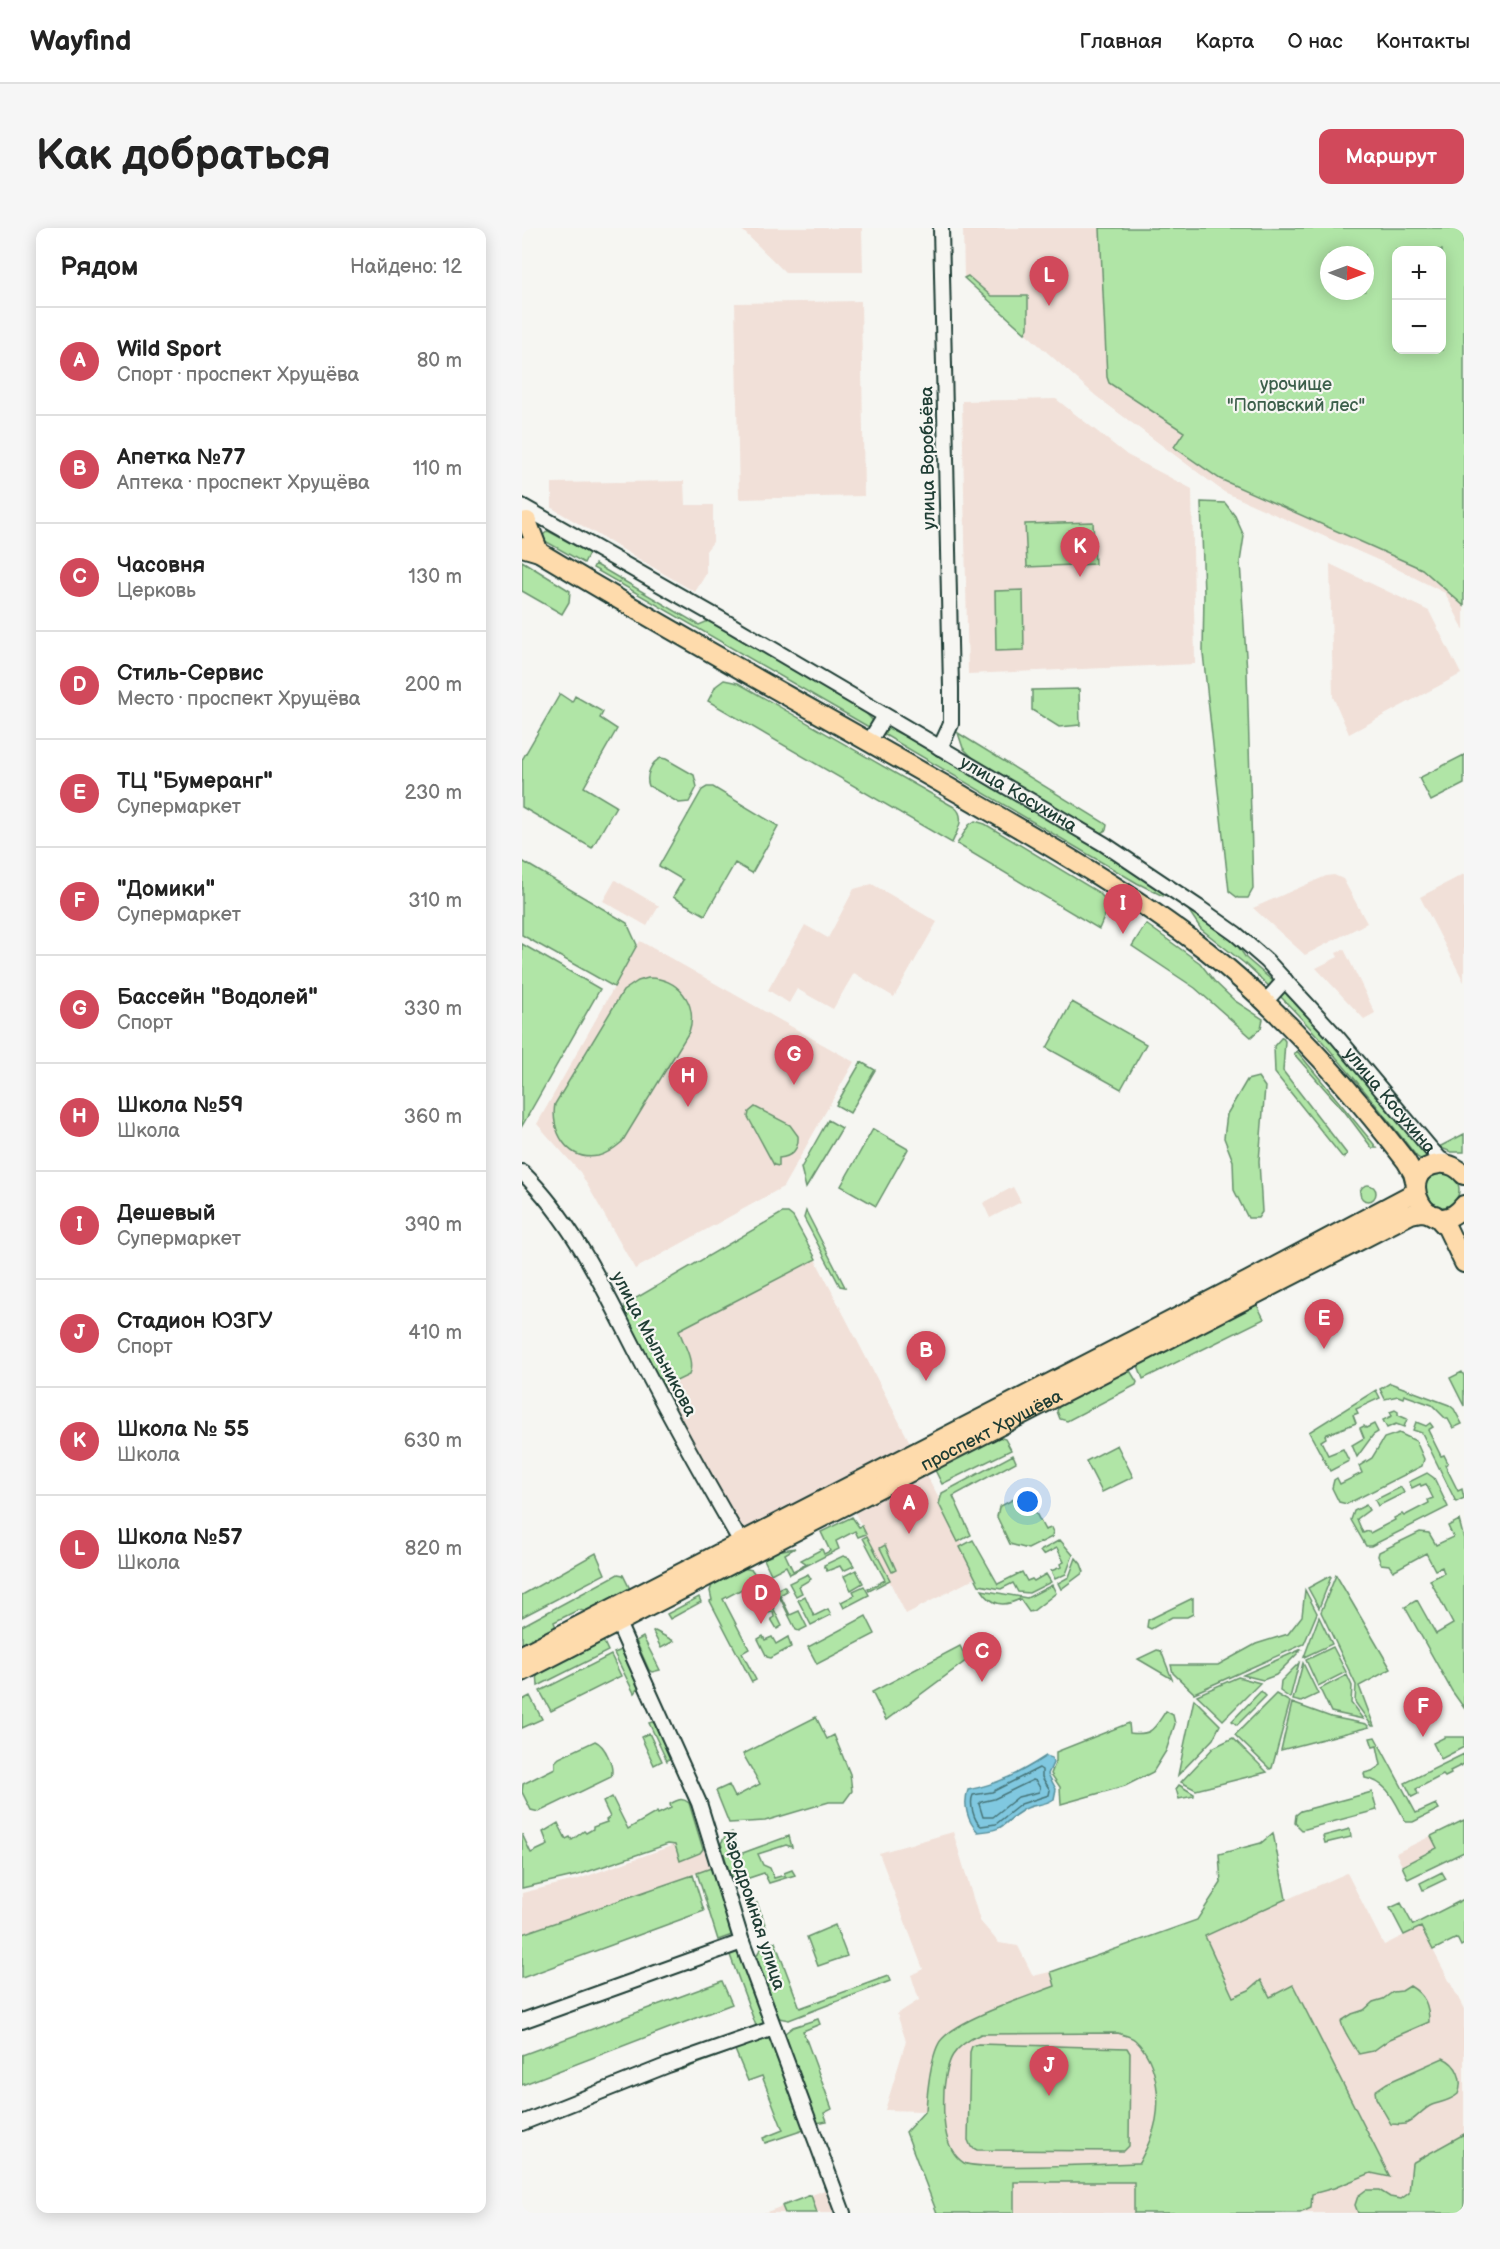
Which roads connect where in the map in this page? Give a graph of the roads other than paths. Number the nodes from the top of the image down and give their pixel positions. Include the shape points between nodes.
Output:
1 (941, 228) edge
2 (523, 517) edge
3 (530, 549) edge
4 (885, 716) junction
5 (869, 742) junction
6 (940, 748) junction
7 (1285, 980) junction
8 (1265, 1002) junction
9 (1460, 1168) edge
10 (522, 1172) edge
11 (1416, 1187) junction
12 (1450, 1214) edge
13 (1464, 1263) edge
14 (746, 1548) junction
15 (618, 1623) junction
16 (522, 1655) edge
17 (522, 1672) edge
18 (742, 1942) junction
19 (522, 2021) edge
20 (774, 2028) junction
21 (522, 2123) edge
22 (843, 2213) edge

1 - 6 street, улица Воробьёва via 951,724
2 - 3 main road, улица Косухина
2 - 4 street, улица Косухина via 733,626
3 - 5 main road, улица Косухина
4 - 5 street
4 - 6 street, улица Косухина
5 - 8 main road, улица Косухина via 1124,894 1205,950
6 - 7 street, улица Косухина via 1104,844 1198,907 1236,934
7 - 8 street
7 - 9 street, улица Косухина via 1440,1159
8 - 11 main road, улица Косухина via 1365,1108 1406,1161
9 - 11 main road, проспект Хрущёва via 1432,1166 1422,1173
10 - 14 street, улица Мыльникова via 550,1203 587,1256
11 - 12 main road, улица Косухина via 1419,1203
11 - 14 main road, проспект Хрущёва via 1410,1195
12 - 13 main road, улица Косухина
12 - 14 main road, проспект Хрущёва via 1411,1214
14 - 15 main road, проспект Хрущёва
14 - 16 main road, проспект Хрущёва
15 - 17 main road, проспект Хрущёва
15 - 18 street, Аэродромная улица via 699,1803
18 - 19 street
18 - 20 street, Аэродромная улица
20 - 21 street
20 - 22 street, Аэродромная улица

